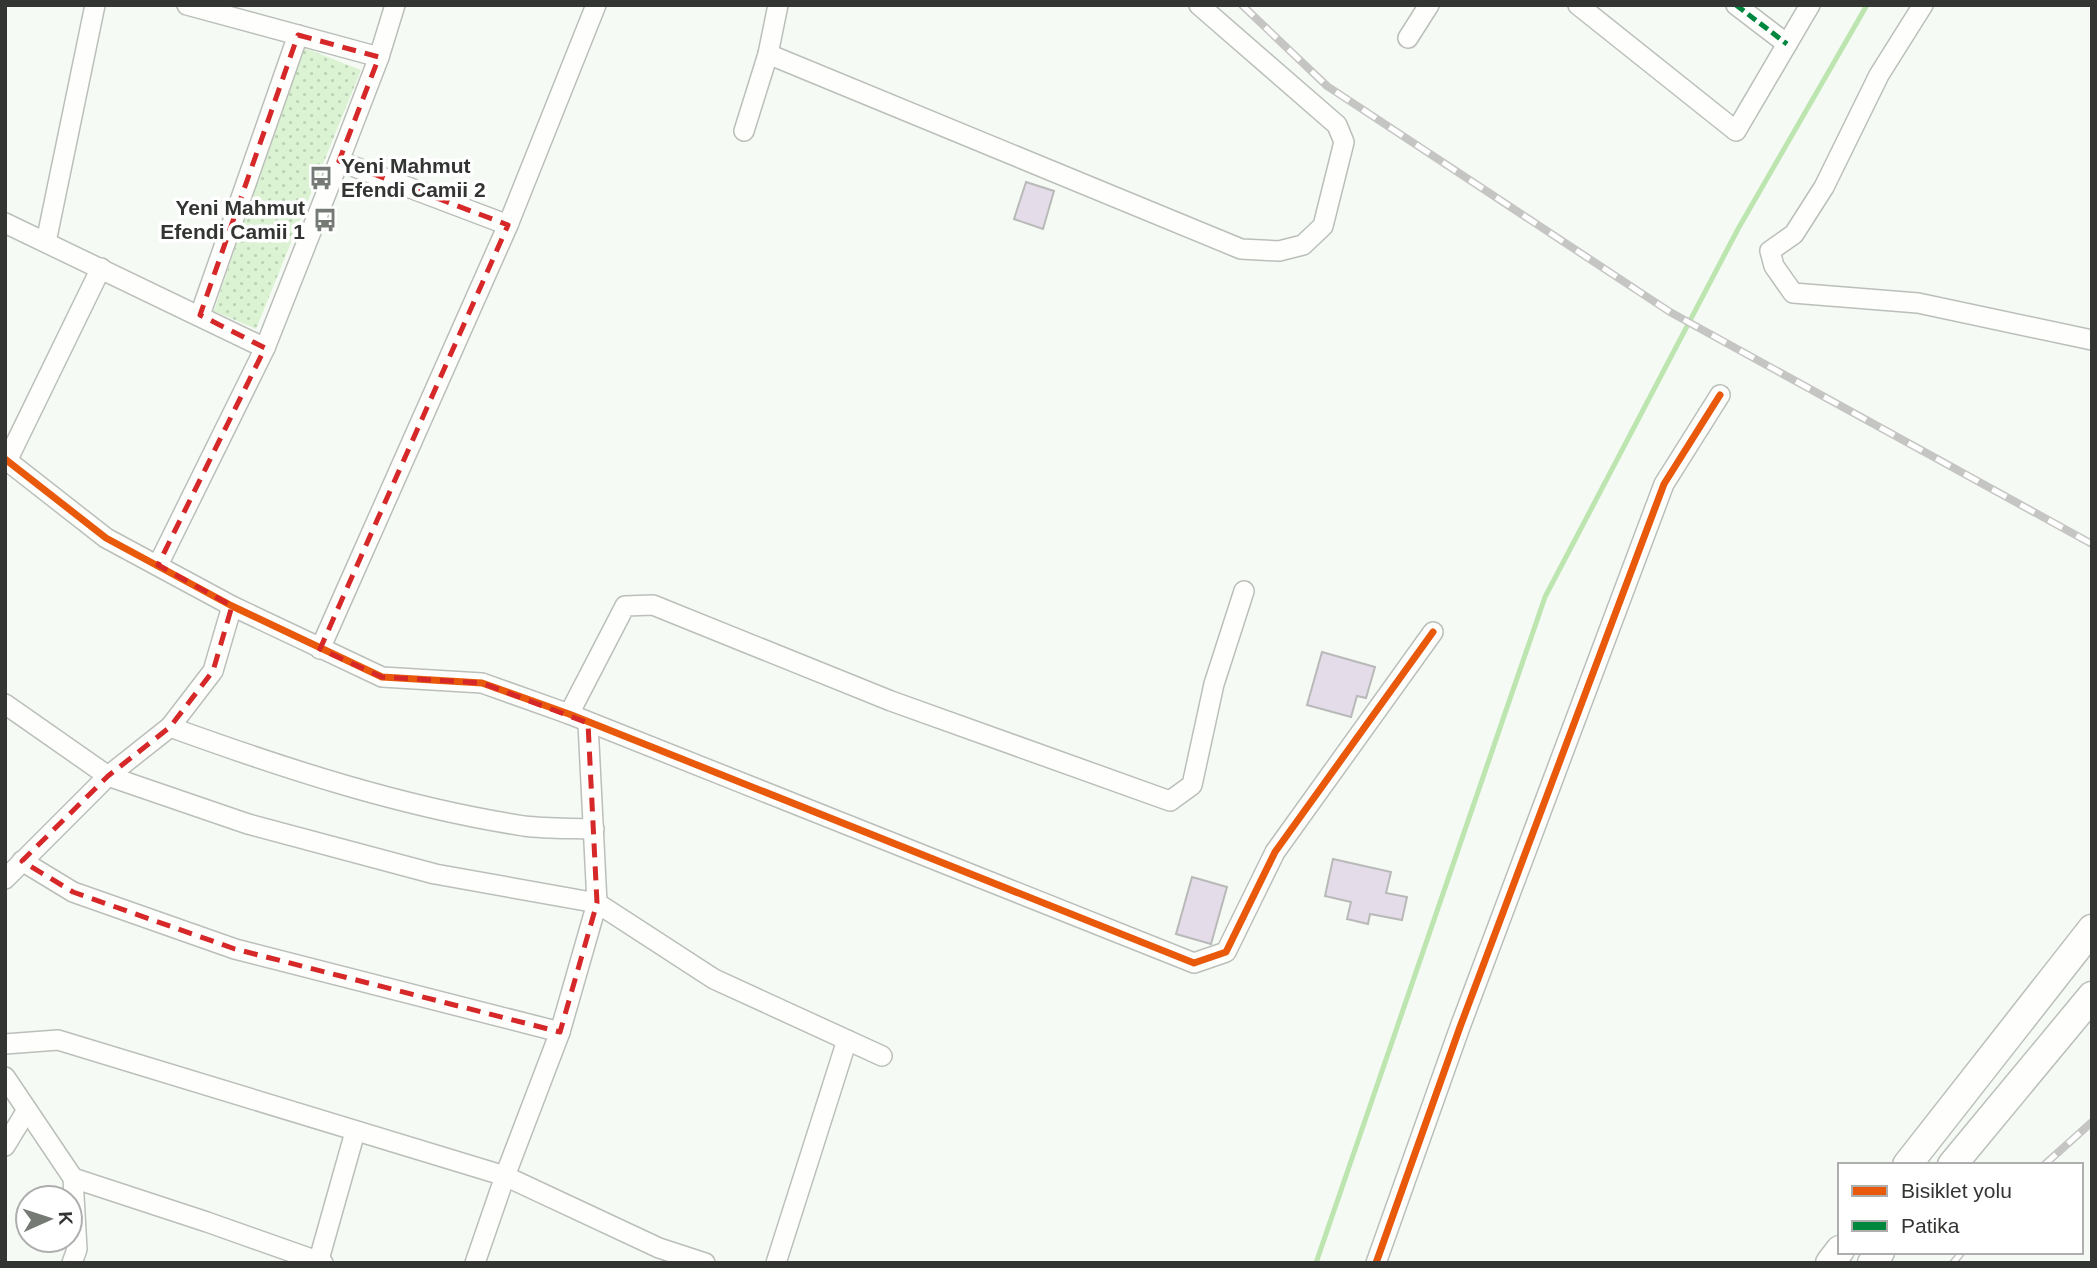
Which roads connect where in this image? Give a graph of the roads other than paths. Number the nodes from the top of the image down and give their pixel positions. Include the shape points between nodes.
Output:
1 (95, 5) edge
2 (187, 5) edge
3 (395, 5) edge
4 (596, 5) edge
5 (778, 5) edge
6 (1199, 5) edge
7 (1429, 5) edge
8 (1578, 5) edge
9 (1736, 5) edge
10 (1810, 5) edge
11 (1923, 5) edge
12 (236, 12) edge
13 (298, 35) junction
14 (1408, 38) dead end
15 (1787, 44) junction
16 (768, 54) junction
17 (379, 57) junction
18 (744, 131) dead end
19 (339, 161) junction
20 (5, 223) edge
21 (508, 225) junction
22 (46, 242) junction
23 (101, 268) junction
24 (200, 315) junction
25 (2092, 340) edge
26 (265, 348) junction
27 (1720, 395) dead end
28 (6, 460) edge
29 (158, 565) junction
30 (1244, 591) dead end
31 (232, 606) junction
32 (1433, 632) dead end
33 (320, 649) junction
34 (5, 704) edge
35 (569, 714) junction
36 (588, 723) junction
37 (170, 727) junction
38 (108, 776) junction
39 (594, 829) junction
40 (22, 861) junction
41 (5, 879) edge
42 (597, 903) junction
43 (2092, 929) edge
44 (2092, 996) edge
45 (560, 1032) junction
46 (847, 1040) junction
47 (5, 1044) edge
48 (882, 1056) dead end
49 (5, 1077) edge
50 (27, 1110) junction
51 (355, 1132) junction
52 (5, 1146) edge
53 (1909, 1163) edge
54 (1954, 1163) edge
55 (505, 1176) junction
56 (73, 1178) junction
57 (320, 1262) edge
58 (72, 1263) edge
59 (475, 1263) edge
60 (705, 1263) edge
61 (776, 1263) edge
62 (1376, 1263) edge

1 - 22 street
2 - 12 street
3 - 17 street
4 - 21 street
5 - 16 street
6 - 16 street via 1337,125 1343,142 1323,226 1303,245 1279,251 1241,249
7 - 14 street
8 - 15 street via 1735,131
9 - 15 street
10 - 15 street
11 - 25 street via 1879,75 1794,234 1770,251 1774,266 1793,293 1919,303
12 - 13 street
13 - 17 street
13 - 24 street
16 - 18 street
17 - 19 street
19 - 21 street
19 - 26 street
20 - 22 street
21 - 33 street
22 - 23 street
23 - 24 street
23 - 28 street
24 - 26 street
26 - 29 street
27 - 62 street via 1664,484
28 - 29 street via 106,538
29 - 31 street
30 - 35 street via 1214,684 1192,785 1170,801 891,701 653,605 625,606
31 - 33 street
31 - 37 street via 213,671
32 - 36 street via 1275,852 1226,952 1194,963
33 - 35 street via 382,677 481,683
34 - 38 street
35 - 36 street
36 - 39 street
37 - 38 street
37 - 39 street via 270,763 410,804 527,826
38 - 40 street
38 - 42 street via 248,824 435,874
39 - 42 street
40 - 41 street
40 - 45 street via 73,892 235,949
42 - 45 street
42 - 46 street via 713,979
43 - 53 highway
44 - 54 highway
45 - 55 street
46 - 48 street
46 - 61 street
47 - 51 street via 58,1040
49 - 50 street
50 - 52 street
50 - 56 street
51 - 55 street
51 - 57 street
55 - 59 street
55 - 60 street via 659,1248
56 - 57 street
56 - 58 street via 77,1250

